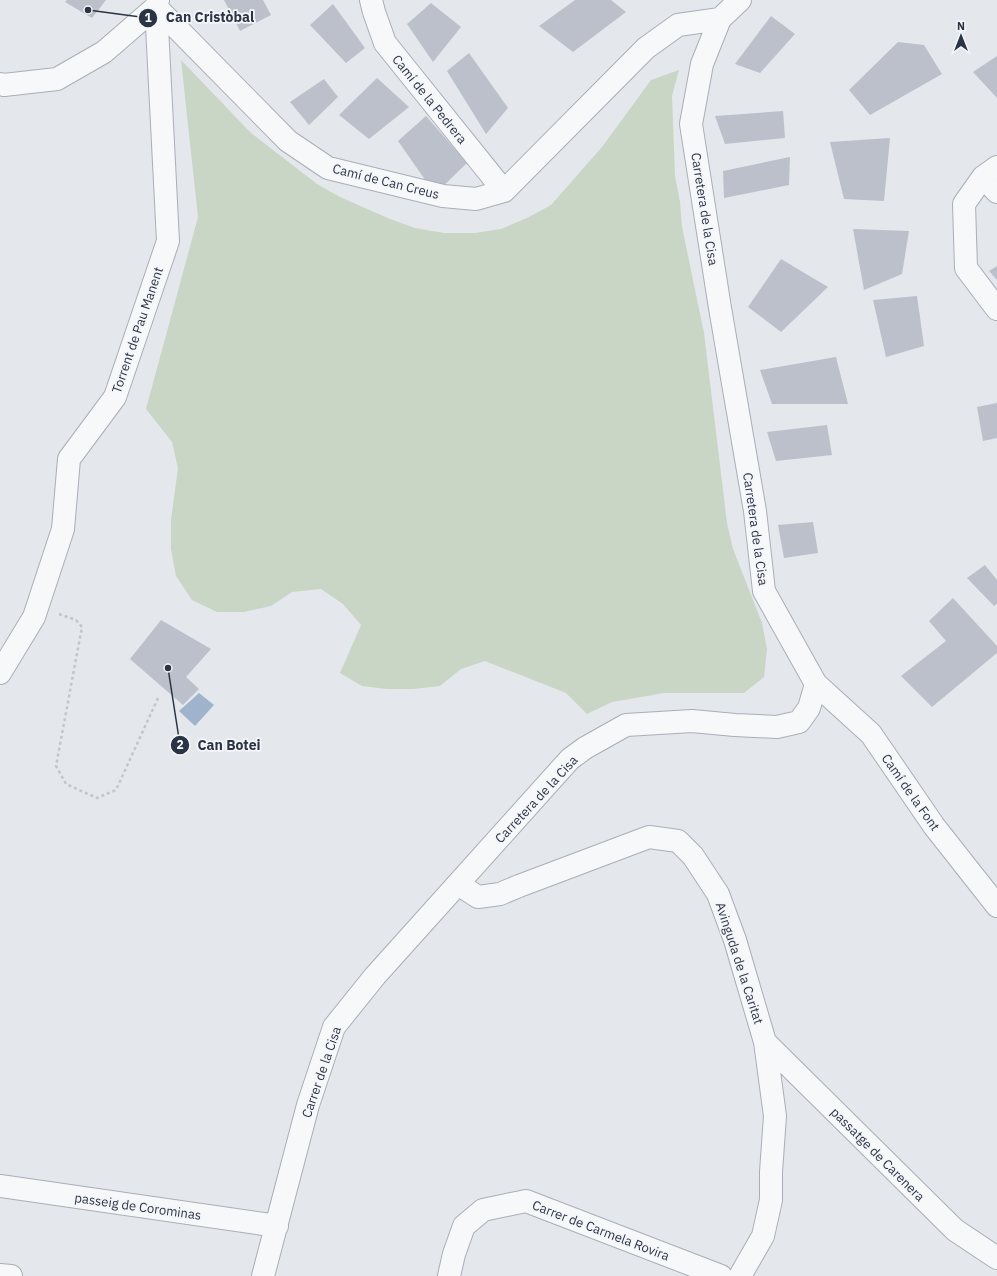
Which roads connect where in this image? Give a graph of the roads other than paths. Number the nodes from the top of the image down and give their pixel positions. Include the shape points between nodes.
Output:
1 (371, 0) edge
2 (740, 0) edge
3 (157, 3) edge
4 (720, 19) junction
5 (0, 84) edge
6 (992, 179) edge
7 (504, 191) junction
8 (997, 309) edge
9 (0, 674) edge
10 (816, 684) junction
11 (458, 884) junction
12 (997, 906) edge
13 (765, 1042) junction
14 (0, 1186) edge
15 (277, 1226) junction
16 (997, 1258) edge
17 (0, 1275) edge
18 (11, 1276) edge
19 (263, 1276) edge
20 (449, 1276) edge
21 (721, 1276) edge
22 (740, 1276) edge

1 - 7 street, Camí de la Pedrera via 385,43
2 - 4 street, Carretera de la Cisa
3 - 5 street via 104,52 57,79
3 - 7 street, Camí de Can Creus via 288,141 328,168 443,196 476,198
3 - 9 street, Torrent de Pau Manent via 168,241 115,397 69,460 63,529 34,617
4 - 7 street via 678,24 646,48
4 - 10 street, Carretera de la Cisa via 702,64 691,124 755,511 764,590
6 - 8 street via 964,204 966,268
10 - 11 street, Carretera de la Cisa via 810,708 799,722 777,727 692,721 660,722 626,725 606,735 570,759
10 - 12 street, Camí de la Font via 871,734 934,826
11 - 13 street, Avinguda de la Caritat via 478,897 500,894 649,837 678,841 693,856 718,894 735,940
11 - 15 street, Carrer de la Cisa via 375,976 334,1027 308,1106
13 - 16 street, passatge de Carenera via 955,1230
13 - 22 street, Avinguda de la Caritat via 775,1116 771,1200 763,1236
14 - 15 street, passeig de Corominas
15 - 19 street, Carrer de la Cisa
17 - 18 street
20 - 21 street, Carrer de Carmela Rovira via 464,1226 483,1210 526,1201

